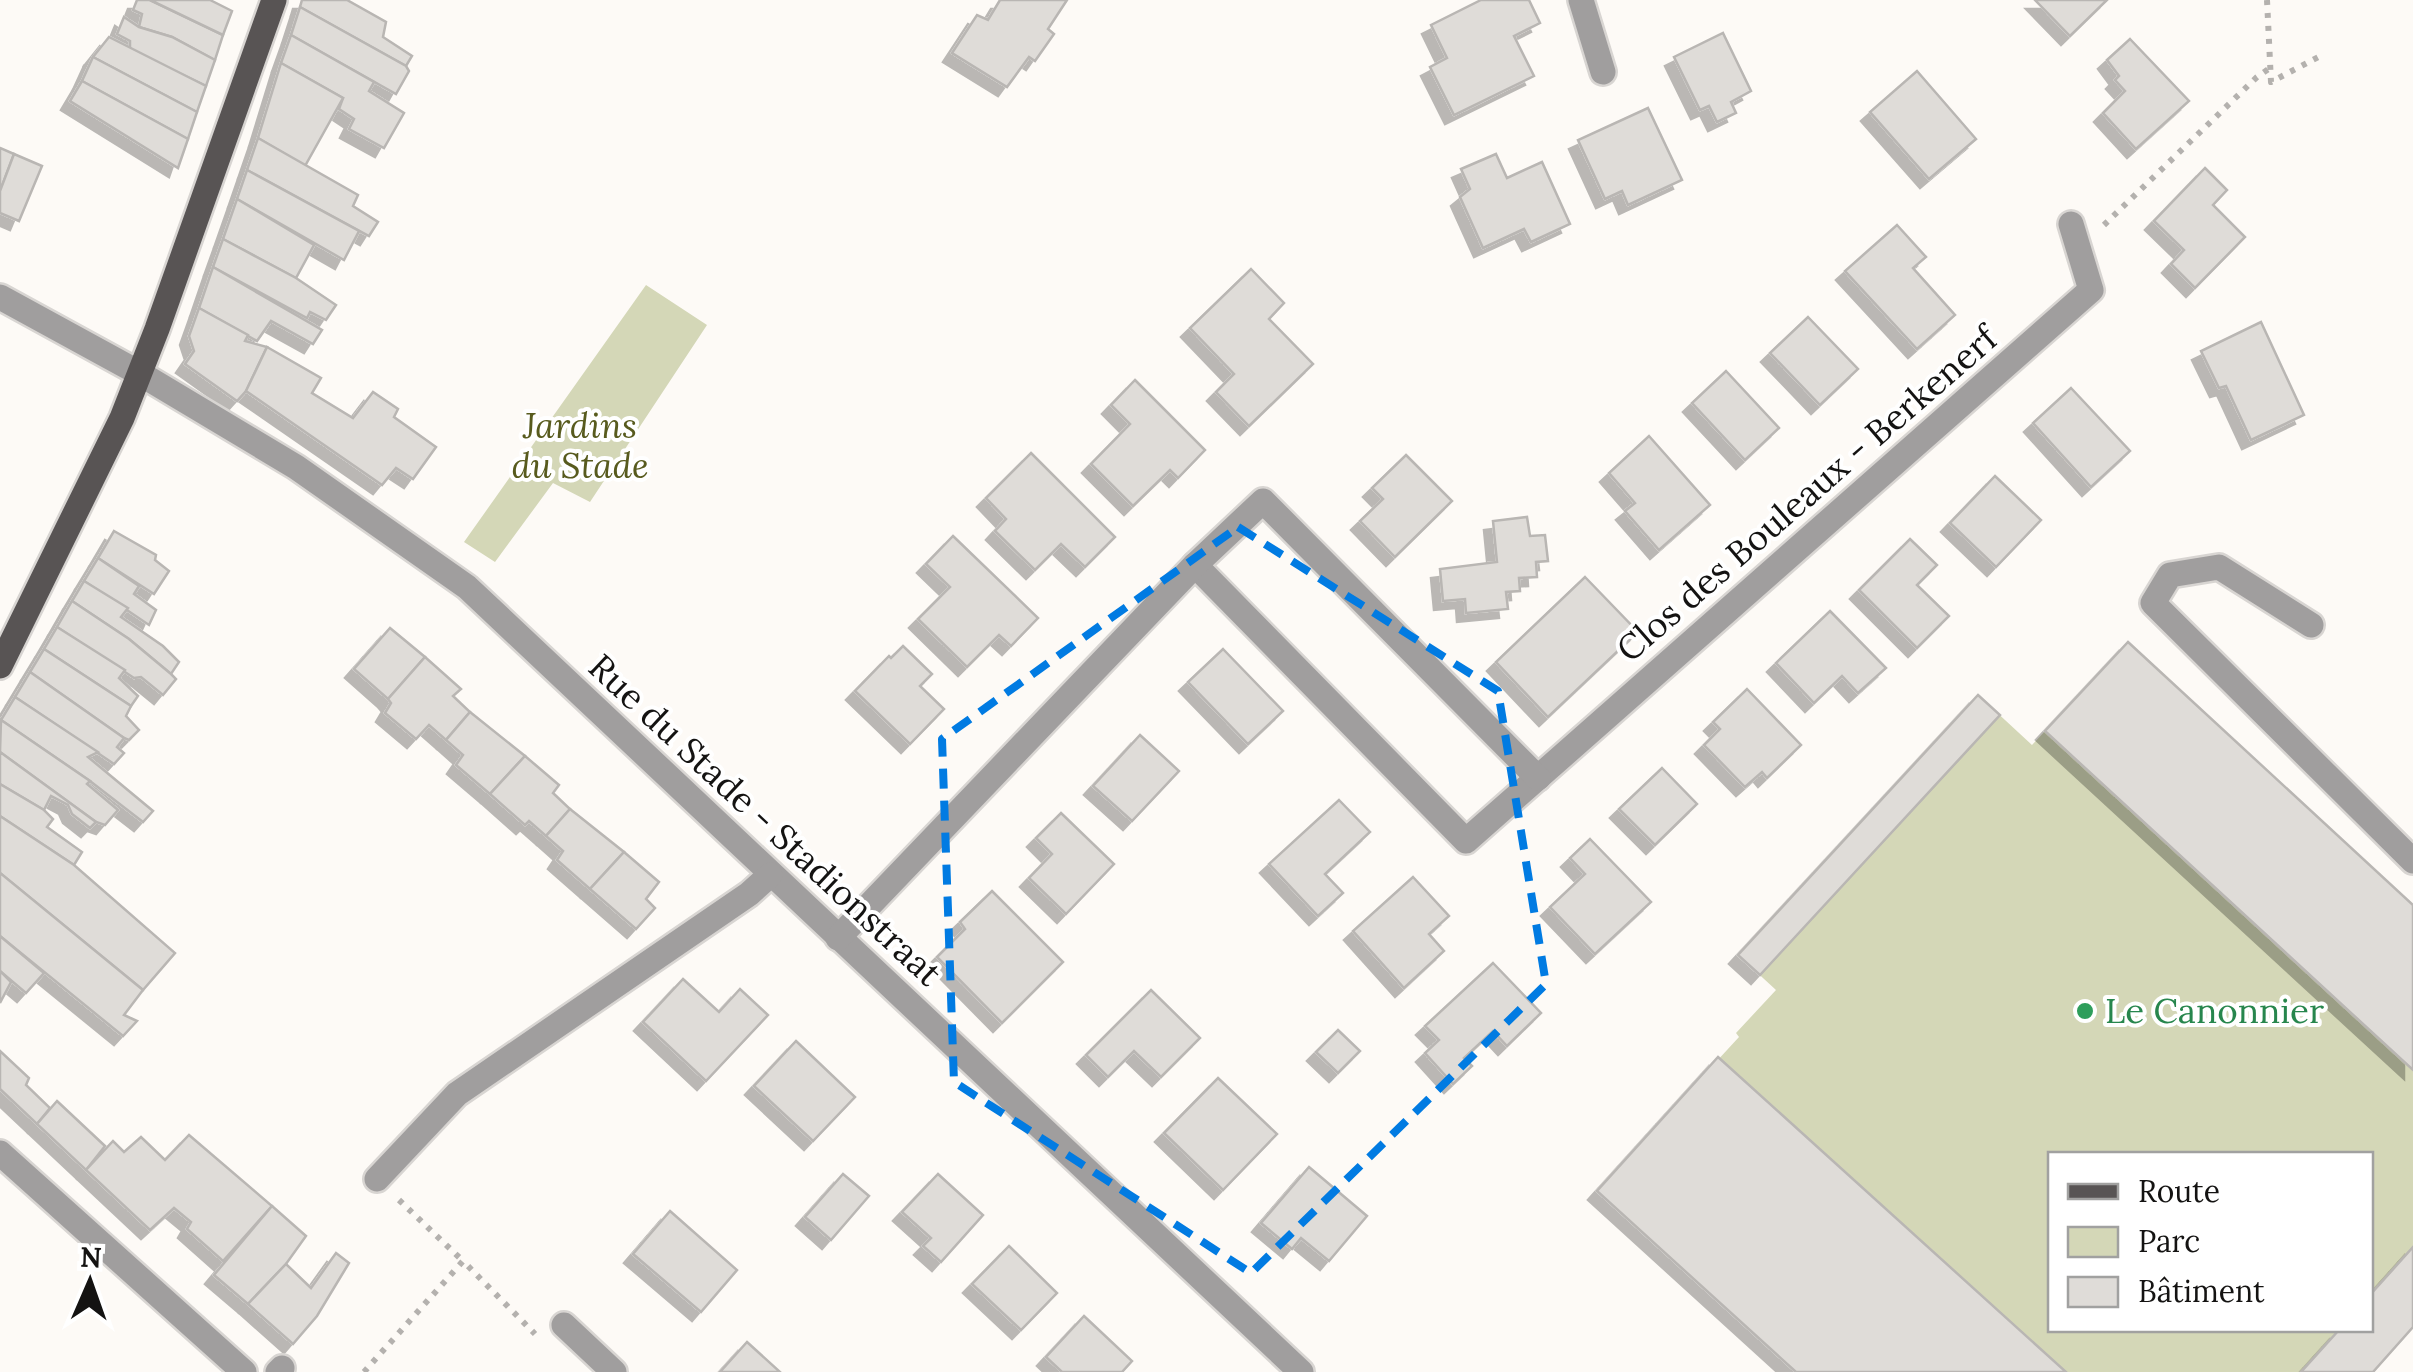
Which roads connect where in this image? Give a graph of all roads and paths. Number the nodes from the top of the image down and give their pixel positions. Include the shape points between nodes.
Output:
1 (274, 0) edge
2 (1580, 0) edge
3 (2267, 0) edge
4 (2324, 54) dead end
5 (2270, 68) junction
6 (1603, 72) dead end
7 (2071, 224) dead end
8 (2079, 250) junction
9 (0, 297) edge
10 (140, 372) junction
11 (1195, 564) junction
12 (2311, 625) dead end
13 (0, 666) edge
14 (1538, 778) junction
15 (2413, 862) edge
16 (770, 875) junction
17 (838, 938) junction
18 (0, 1153) edge
19 (377, 1179) joint
20 (463, 1262) junction
21 (564, 1325) dead end
22 (545, 1345) dead end
23 (244, 1372) edge
24 (364, 1372) edge
25 (614, 1372) edge
26 (1300, 1372) edge

1 - 10 main road
2 - 6 street
3 - 5 path
4 - 5 path via 2271,82
5 - 8 path
7 - 8 street, Clos des Bouleaux - Berkenerf
8 - 14 street, Clos des Bouleaux - Berkenerf via 2091,290
9 - 10 street, Rue du Stade - Stadionstraat
10 - 13 main road
10 - 16 street, Rue du Stade - Stadionstraat via 296,468 467,588
11 - 14 street via 1263,501
11 - 14 street, Clos des Bouleaux - Berkenerf via 1466,841
11 - 17 street
12 - 15 street via 2219,567 2170,575 2154,603
16 - 17 street, Rue du Stade - Stadionstraat
16 - 19 street via 457,1094
17 - 26 street, Rue du Stade - Stadionstraat
18 - 23 street
19 - 20 path
20 - 22 path
20 - 24 path
21 - 25 street

